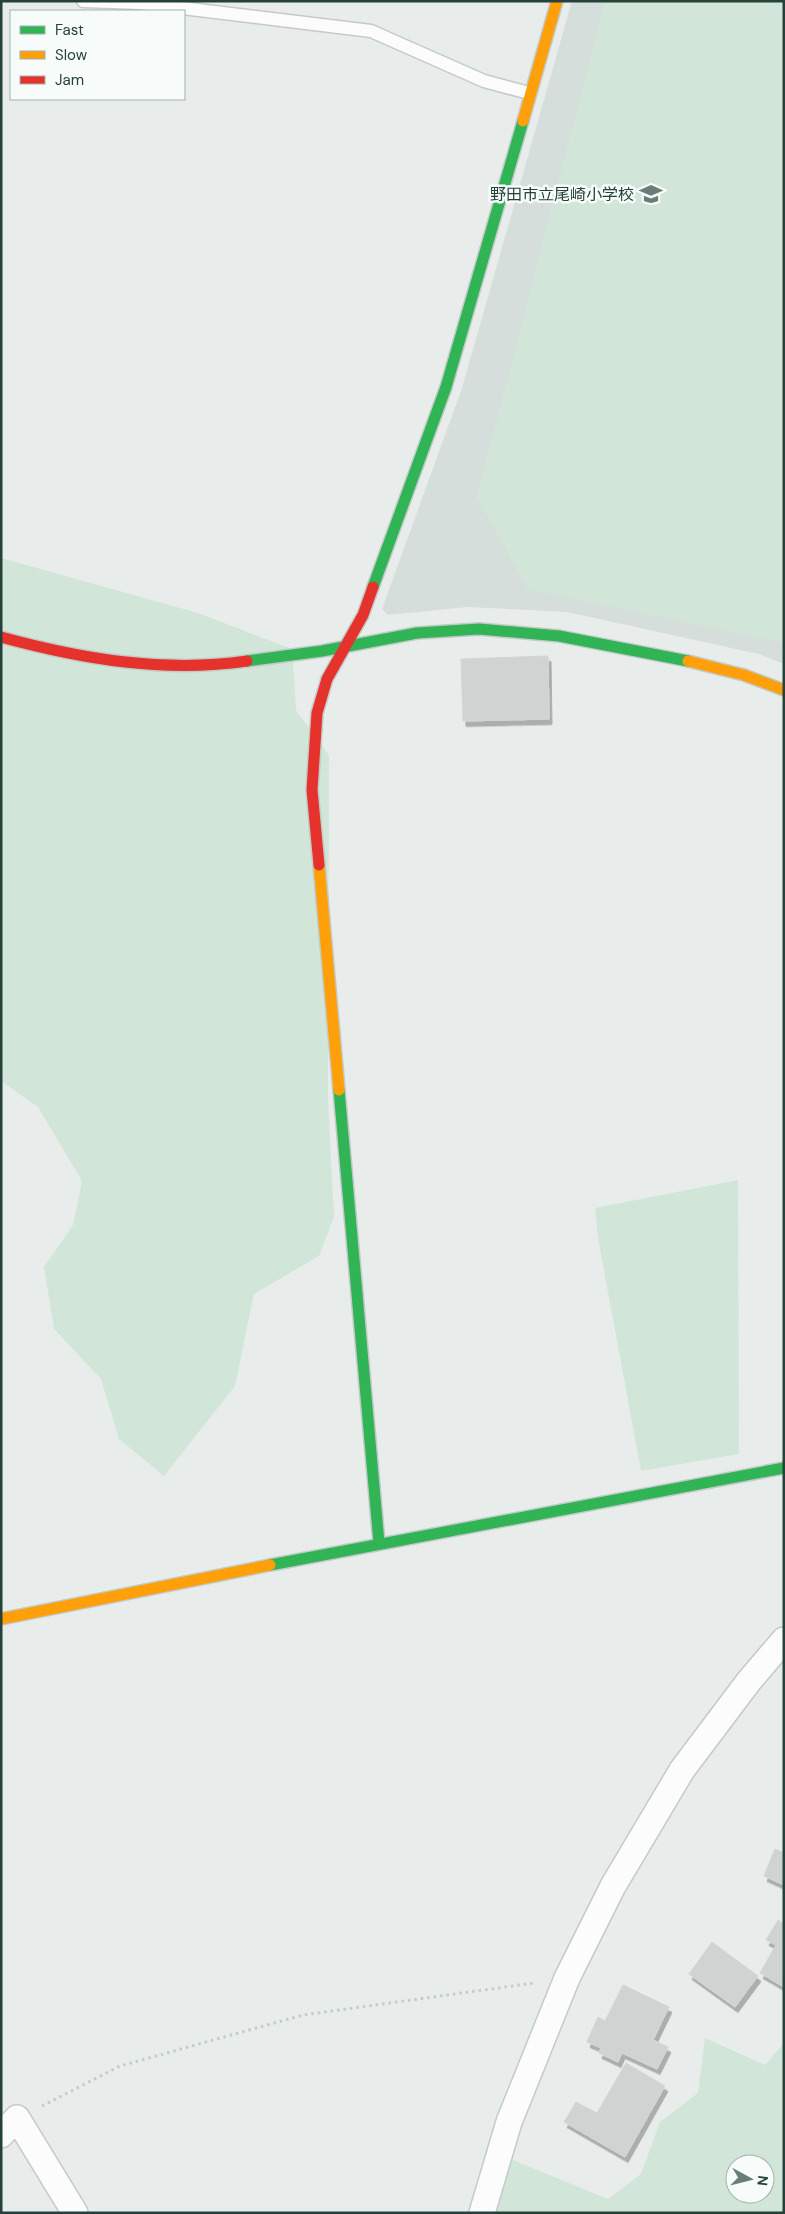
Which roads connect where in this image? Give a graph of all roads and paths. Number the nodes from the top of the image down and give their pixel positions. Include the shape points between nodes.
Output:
1 (84, 1) edge
2 (557, 1) edge
3 (529, 93) junction
4 (1, 637) edge
5 (346, 646) junction
6 (784, 690) edge
7 (784, 1468) edge
8 (379, 1543) junction
9 (1, 1619) edge
10 (784, 1640) edge
11 (567, 1978) junction
12 (9, 2126) edge
13 (75, 2213) edge
14 (482, 2213) edge

1 - 3 lane via 141,3 371,30 484,81
2 - 3 street
3 - 5 street via 446,387 363,615
4 - 5 street via 110,662 173,666 239,662
5 - 6 street via 410,634 502,629 548,634 665,656 755,678
5 - 8 street via 328,679 317,713 312,790
7 - 8 street
8 - 9 street
10 - 11 street via 682,1770 613,1886
11 - 12 path via 303,2015 120,2066
11 - 14 street via 509,2122
12 - 13 street

